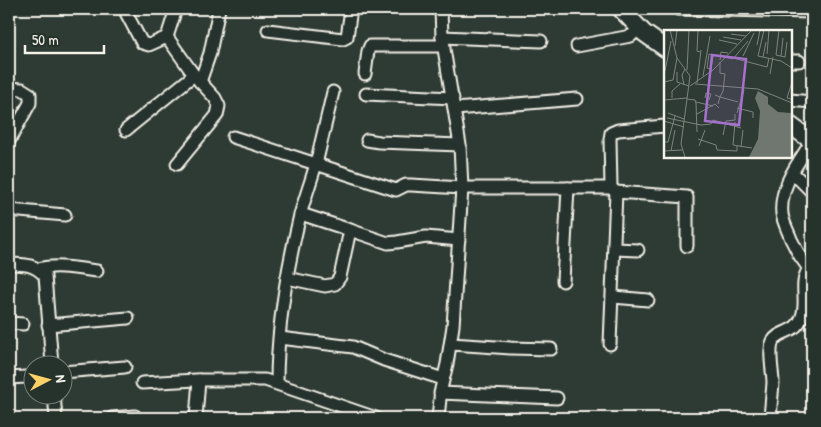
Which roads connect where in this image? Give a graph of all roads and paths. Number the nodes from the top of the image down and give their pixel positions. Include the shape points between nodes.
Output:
1 (124, 9) edge
2 (176, 9) edge
3 (219, 9) edge
4 (351, 9) edge
5 (441, 9) edge
6 (621, 9) edge
7 (678, 9) edge
8 (812, 12) edge
9 (640, 28) junction
10 (268, 30) dead end
11 (167, 36) junction
12 (443, 41) junction
13 (541, 41) dead end
14 (577, 46) dead end
15 (664, 47) edge
16 (364, 74) dead end
17 (197, 78) junction
18 (9, 88) edge
19 (333, 92) dead end
20 (366, 94) dead end
21 (577, 99) dead end
22 (791, 100) edge
23 (812, 102) edge
24 (454, 104) junction
25 (664, 126) edge
26 (791, 127) edge
27 (126, 130) dead end
28 (233, 137) dead end
29 (367, 140) dead end
30 (9, 141) edge
31 (812, 141) edge
32 (460, 145) junction
33 (177, 164) dead end
34 (316, 164) junction
35 (792, 173) junction
36 (462, 188) junction
37 (568, 188) junction
38 (614, 190) junction
39 (812, 192) edge
40 (9, 210) edge
41 (301, 214) junction
42 (65, 215) dead end
43 (350, 230) junction
44 (459, 240) junction
45 (687, 246) dead end
46 (615, 248) junction
47 (638, 250) dead end
48 (9, 264) edge
49 (39, 269) junction
50 (811, 269) edge
51 (98, 271) dead end
52 (287, 278) junction
53 (563, 281) dead end
54 (613, 297) junction
55 (648, 300) dead end
56 (128, 318) dead end
57 (9, 324) edge
58 (23, 324) dead end
59 (48, 324) junction
60 (280, 338) junction
61 (451, 344) junction
62 (610, 344) dead end
63 (551, 349) dead end
64 (51, 354) edge
65 (125, 368) dead end
66 (72, 371) edge
67 (9, 378) edge
68 (22, 378) edge
69 (443, 379) junction
70 (199, 380) junction
71 (142, 383) dead end
72 (277, 383) junction
73 (440, 393) junction
74 (558, 398) dead end
75 (55, 404) edge
76 (135, 416) dead end
77 (56, 418) edge
78 (112, 418) edge
79 (196, 418) edge
80 (376, 418) edge
81 (438, 418) edge
82 (770, 418) edge

1 - 11 street via 142,43 149,45
2 - 11 street
3 - 17 street via 210,53
4 - 10 street via 347,37 343,40
5 - 12 street
6 - 9 street
7 - 8 street
9 - 14 street via 631,36
9 - 15 street
11 - 17 street
12 - 13 street
12 - 16 street via 370,46
12 - 24 street
17 - 27 street
17 - 33 street via 215,98 219,106 217,115
18 - 30 street via 22,89 30,94 30,103
19 - 34 street
20 - 24 street
21 - 24 street
22 - 23 street
24 - 32 street
25 - 38 street via 611,132
26 - 31 street
28 - 34 street
29 - 32 street
31 - 35 street
32 - 36 street
34 - 36 street via 391,190 411,185
34 - 41 street
35 - 39 street
35 - 50 street via 781,197 782,216 796,250
36 - 37 street
36 - 44 street
37 - 38 street
37 - 53 street
38 - 45 street via 687,197
38 - 46 street
40 - 42 street
41 - 43 street
41 - 52 street
43 - 44 street via 388,242 426,237
43 - 52 street via 340,277 335,284 325,286
44 - 61 street
46 - 47 street
46 - 54 street
48 - 49 street
49 - 51 street
49 - 59 street via 45,276
50 - 82 street via 804,281 800,322 773,342
52 - 60 street
54 - 55 street
54 - 62 street
56 - 59 street
57 - 58 street
59 - 64 street
60 - 69 street via 353,347
60 - 72 street
61 - 63 street
61 - 69 street
65 - 66 street
67 - 68 street
69 - 73 street
70 - 71 street
70 - 72 street via 265,380
70 - 79 street
72 - 80 street
73 - 74 street
73 - 81 street
75 - 77 street
76 - 78 street

